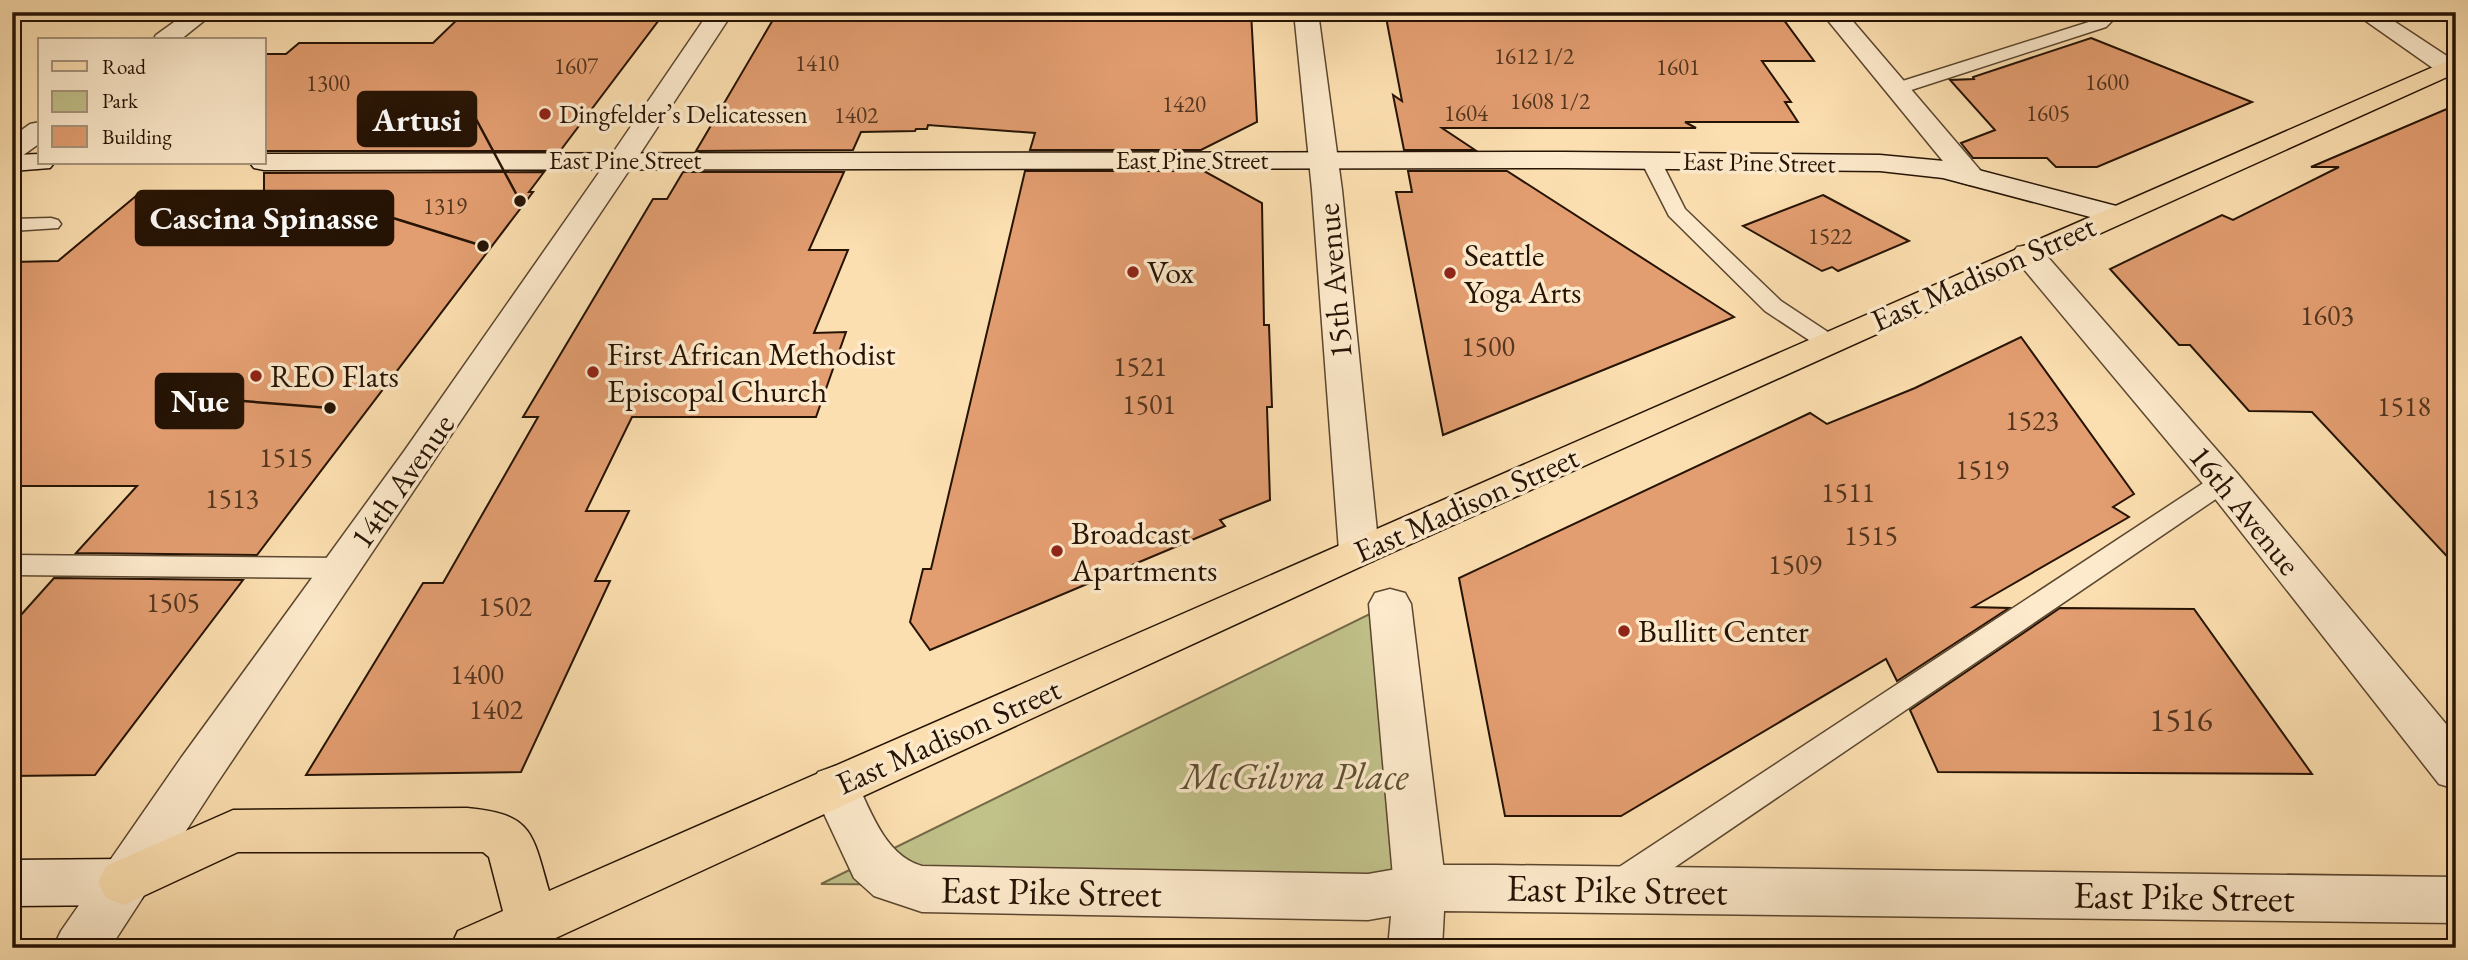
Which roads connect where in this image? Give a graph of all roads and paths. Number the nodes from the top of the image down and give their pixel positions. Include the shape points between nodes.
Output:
1 (204, 12) edge
2 (721, 12) edge
3 (1306, 12) edge
4 (1832, 12) edge
5 (2096, 12) edge
6 (2364, 12) edge
7 (168, 38) edge
8 (2453, 68) edge
9 (1896, 89) junction
10 (38, 131) edge
11 (12, 149) edge
12 (622, 160) junction
13 (1323, 160) junction
14 (1651, 161) junction
15 (266, 162) edge
16 (12, 163) edge
17 (38, 163) edge
18 (1970, 176) junction
19 (2113, 214) junction
20 (12, 225) edge
21 (51, 225) dead end
22 (2028, 254) junction
23 (1829, 342) junction
24 (2223, 482) junction
25 (1359, 551) junction
26 (12, 565) edge
27 (342, 568) junction
28 (1390, 604) dead end
29 (2456, 770) edge
30 (835, 786) junction
31 (124, 882) junction
32 (12, 883) edge
33 (1420, 888) junction
34 (1615, 889) junction
35 (2456, 900) edge
36 (532, 923) junction
37 (80, 948) edge
38 (477, 948) edge
39 (1415, 948) edge

1 - 7 street
2 - 12 street, 14th Avenue
3 - 13 street, 15th Avenue
4 - 9 street
5 - 9 lane via 2104,21 2096,26
6 - 8 street
8 - 19 main road, East Madison Street
9 - 18 street
10 - 11 street
12 - 13 street, East Pine Street
12 - 15 street, East Pine Street
12 - 27 street, 14th Avenue
13 - 14 street, East Pine Street
13 - 25 street, 15th Avenue
14 - 18 street, East Pine Street via 1880,163
14 - 23 lane via 1676,212 1773,306
16 - 17 street
18 - 19 street, East Pine Street
19 - 22 main road, East Madison Street
20 - 21 lane
22 - 23 main road, East Madison Street
22 - 24 street, 16th Avenue
23 - 25 main road, East Madison Street
24 - 29 street, 16th Avenue
24 - 34 lane
25 - 30 main road, East Madison Street
26 - 27 lane
27 - 31 street, 14th Avenue
28 - 33 street
30 - 33 street, East Pike Street via 872,862 892,880 922,889 1368,897
30 - 36 main road, East Madison Street
31 - 32 street
31 - 36 main road via 233,831 467,829 496,832 511,846
31 - 37 street, 14th Avenue
33 - 34 street, East Pike Street
33 - 39 street
34 - 35 street, East Pike Street
36 - 38 main road, East Madison Street

